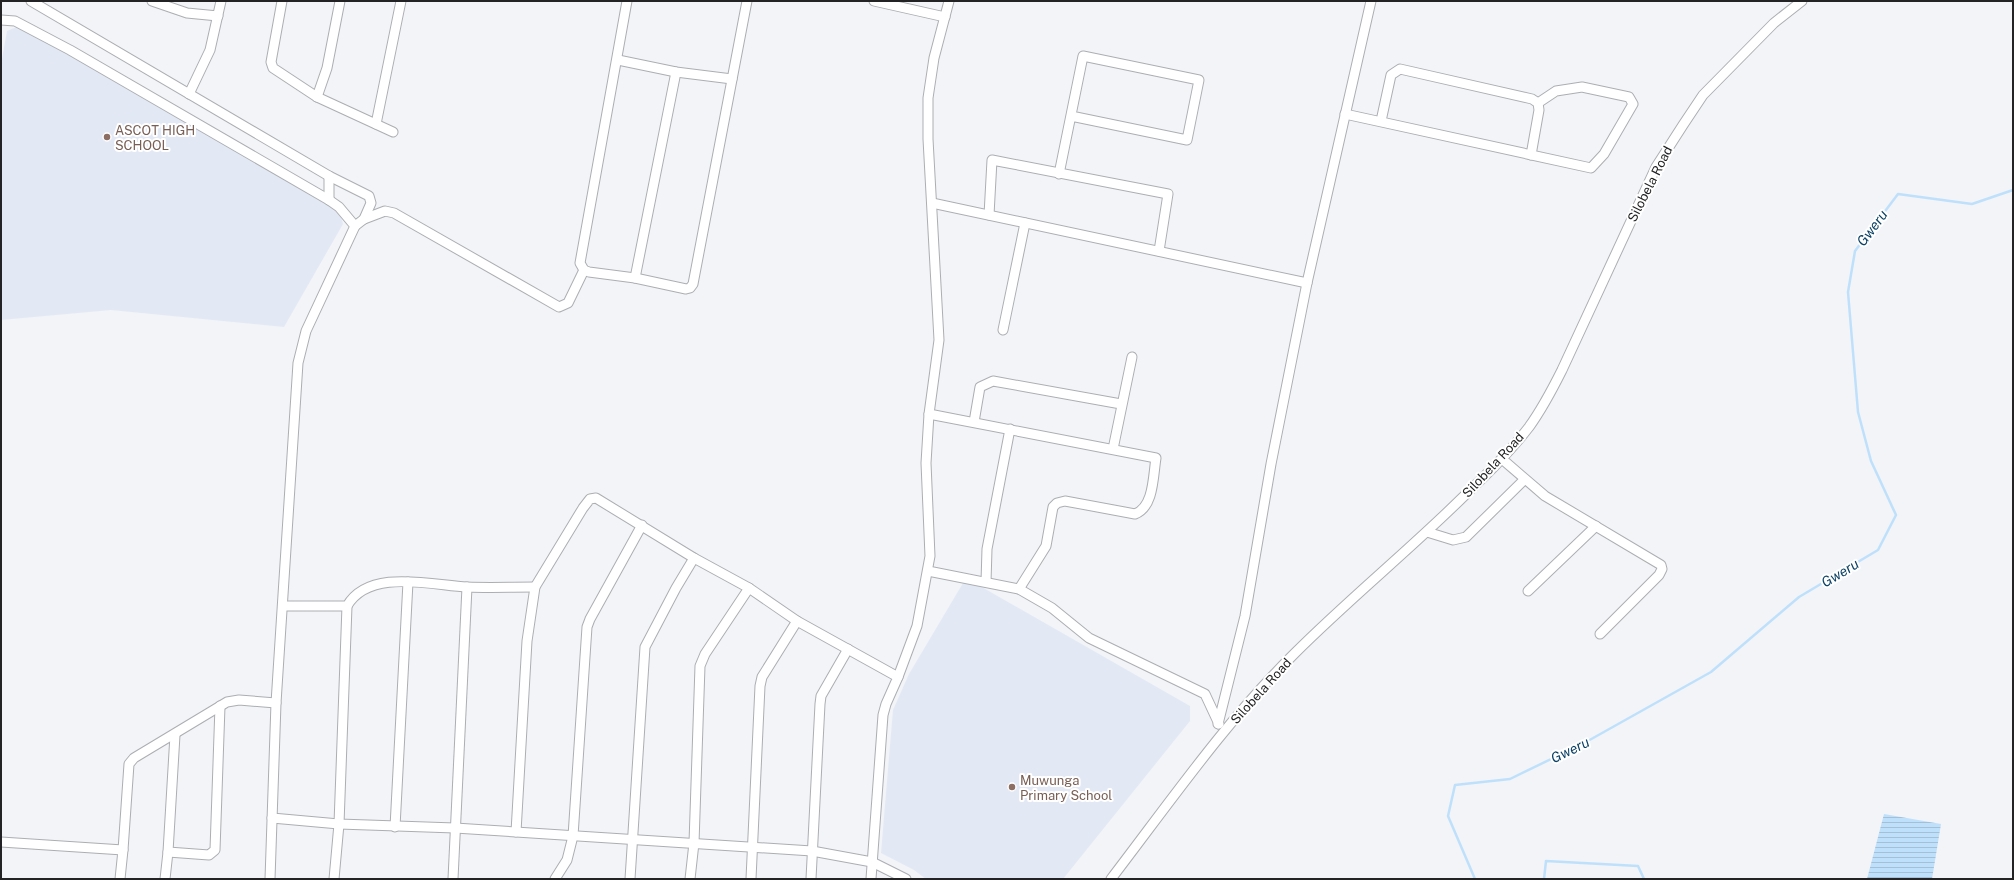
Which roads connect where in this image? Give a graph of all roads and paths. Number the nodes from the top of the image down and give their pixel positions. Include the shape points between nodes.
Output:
1 (31, 1) edge
2 (221, 1) edge
3 (282, 1) edge
4 (340, 1) edge
5 (400, 1) edge
6 (627, 1) edge
7 (747, 1) edge
8 (874, 1) edge
9 (949, 1) edge
10 (1371, 1) edge
11 (1802, 1) edge
12 (154, 2) edge
13 (886, 2) edge
14 (218, 16) junction
15 (946, 17) junction
16 (1, 20) edge
17 (618, 60) junction
18 (676, 72) junction
19 (732, 79) junction
20 (189, 94) junction
21 (317, 97) junction
22 (1538, 103) junction
23 (1345, 114) junction
24 (1071, 116) junction
25 (1381, 121) junction
26 (376, 124) junction
27 (393, 132) dead end
28 (1531, 155) junction
29 (1059, 174) junction
30 (329, 176) junction
31 (329, 200) junction
32 (932, 203) junction
33 (989, 215) junction
34 (364, 219) junction
35 (1025, 223) junction
36 (355, 226) junction
37 (1159, 251) junction
38 (584, 270) junction
39 (635, 278) junction
40 (1307, 283) junction
41 (1003, 330) dead end
42 (1132, 358) dead end
43 (1122, 404) junction
44 (929, 414) junction
45 (974, 422) junction
46 (1010, 429) junction
47 (1113, 448) junction
48 (1502, 459) junction
49 (1524, 480) junction
50 (642, 525) junction
51 (1596, 526) junction
52 (1427, 532) junction
53 (694, 558) junction
54 (928, 571) junction
55 (408, 582) junction
56 (986, 582) junction
57 (535, 586) junction
58 (467, 587) junction
59 (749, 588) junction
60 (1019, 589) junction
61 (1528, 591) dead end
62 (283, 606) junction
63 (347, 606) junction
64 (797, 621) junction
65 (1600, 634) dead end
66 (848, 649) junction
67 (898, 677) junction
68 (276, 703) junction
69 (220, 706) junction
70 (1218, 724) junction
71 (1223, 734) junction
72 (175, 735) junction
73 (272, 818) junction
74 (339, 824) junction
75 (395, 827) junction
76 (455, 828) junction
77 (516, 832) junction
78 (573, 836) junction
79 (634, 839) junction
80 (1, 842) edge
81 (694, 843) junction
82 (754, 847) junction
83 (122, 850) junction
84 (812, 851) junction
85 (168, 852) junction
86 (872, 862) junction
87 (120, 879) edge
88 (165, 879) edge
89 (270, 879) edge
90 (334, 879) edge
91 (453, 879) edge
92 (555, 879) edge
93 (630, 879) edge
94 (690, 879) edge
95 (751, 879) edge
96 (811, 879) edge
97 (871, 879) edge
98 (906, 879) edge
99 (1111, 879) edge

1 - 20 street
2 - 14 street
3 - 21 street via 271,62 273,68
4 - 21 street via 327,68
5 - 26 street
6 - 17 street
7 - 19 street
8 - 13 street
9 - 15 street
10 - 23 street
11 - 48 street, Silobela Road via 1774,23 1709,90 1682,125 1656,167 1549,395 1530,426
12 - 14 street via 187,13
13 - 15 street
14 - 20 street via 210,50
15 - 32 street via 934,58 928,98
16 - 31 street via 15,21 70,50
17 - 18 street
17 - 38 street via 580,263
18 - 19 street
18 - 39 street
19 - 39 street via 692,284 686,289
20 - 30 street
21 - 26 street
22 - 25 street via 1532,99 1400,69 1391,75
22 - 28 street
22 - 28 street via 1556,91 1582,88 1629,96 1633,104 1604,154 1591,168
23 - 25 street
23 - 40 street
24 - 24 street via 1083,56 1199,80 1187,140
24 - 29 street
25 - 28 street
26 - 27 street
29 - 33 street via 992,160
29 - 37 street via 1168,194
30 - 31 street
30 - 34 street via 369,196 371,203
31 - 36 street via 339,207
32 - 33 street
32 - 44 street via 939,340
33 - 35 street
34 - 36 street
34 - 38 street via 385,211 394,213 559,307 568,303
35 - 37 street
35 - 41 street
36 - 62 street via 306,331 298,362
37 - 40 street
38 - 39 street
40 - 70 street via 1244,616
42 - 43 street
43 - 45 street via 993,381 980,387
43 - 47 street
44 - 45 street
44 - 54 street via 926,463 930,542
45 - 46 street
46 - 47 street
46 - 56 street via 987,549
47 - 60 street via 1156,458 1148,504 1141,512 1135,514 1065,501 1058,502 1053,507 1046,546
48 - 49 street
48 - 52 street, Silobela Road
49 - 51 street via 1545,496
49 - 52 street via 1466,537 1452,540
50 - 53 street
50 - 57 street via 596,498 590,499
50 - 78 street via 587,627
51 - 61 street
51 - 65 street via 1658,563 1662,569
52 - 71 street, Silobela Road via 1295,653
53 - 59 street
53 - 79 street via 645,647
54 - 56 street
54 - 67 street via 917,626
55 - 58 street
55 - 63 street via 382,583 368,587 354,596
55 - 75 street
56 - 60 street
57 - 58 street
57 - 77 street via 527,641
58 - 76 street
59 - 64 street
59 - 81 street via 705,654 700,666
60 - 70 street via 1052,608 1089,638 1205,694
62 - 63 street
62 - 68 street
63 - 74 street
64 - 66 street
64 - 82 street via 761,681
66 - 67 street
66 - 84 street via 821,696
67 - 86 street via 883,715
68 - 69 street via 239,700
68 - 73 street
69 - 72 street
69 - 85 street via 215,850 209,855
70 - 71 street
71 - 99 street, Silobela Road
72 - 83 street via 134,758 129,764
72 - 85 street
73 - 74 street
73 - 89 street
74 - 75 street
74 - 90 street
75 - 76 street
76 - 77 street
76 - 91 street
77 - 78 street
78 - 79 street
78 - 92 street via 567,860
79 - 81 street
79 - 93 street
80 - 83 street
81 - 82 street
81 - 94 street
82 - 84 street
82 - 95 street
83 - 87 street
84 - 86 street
84 - 96 street
85 - 88 street
86 - 97 street
86 - 98 street

